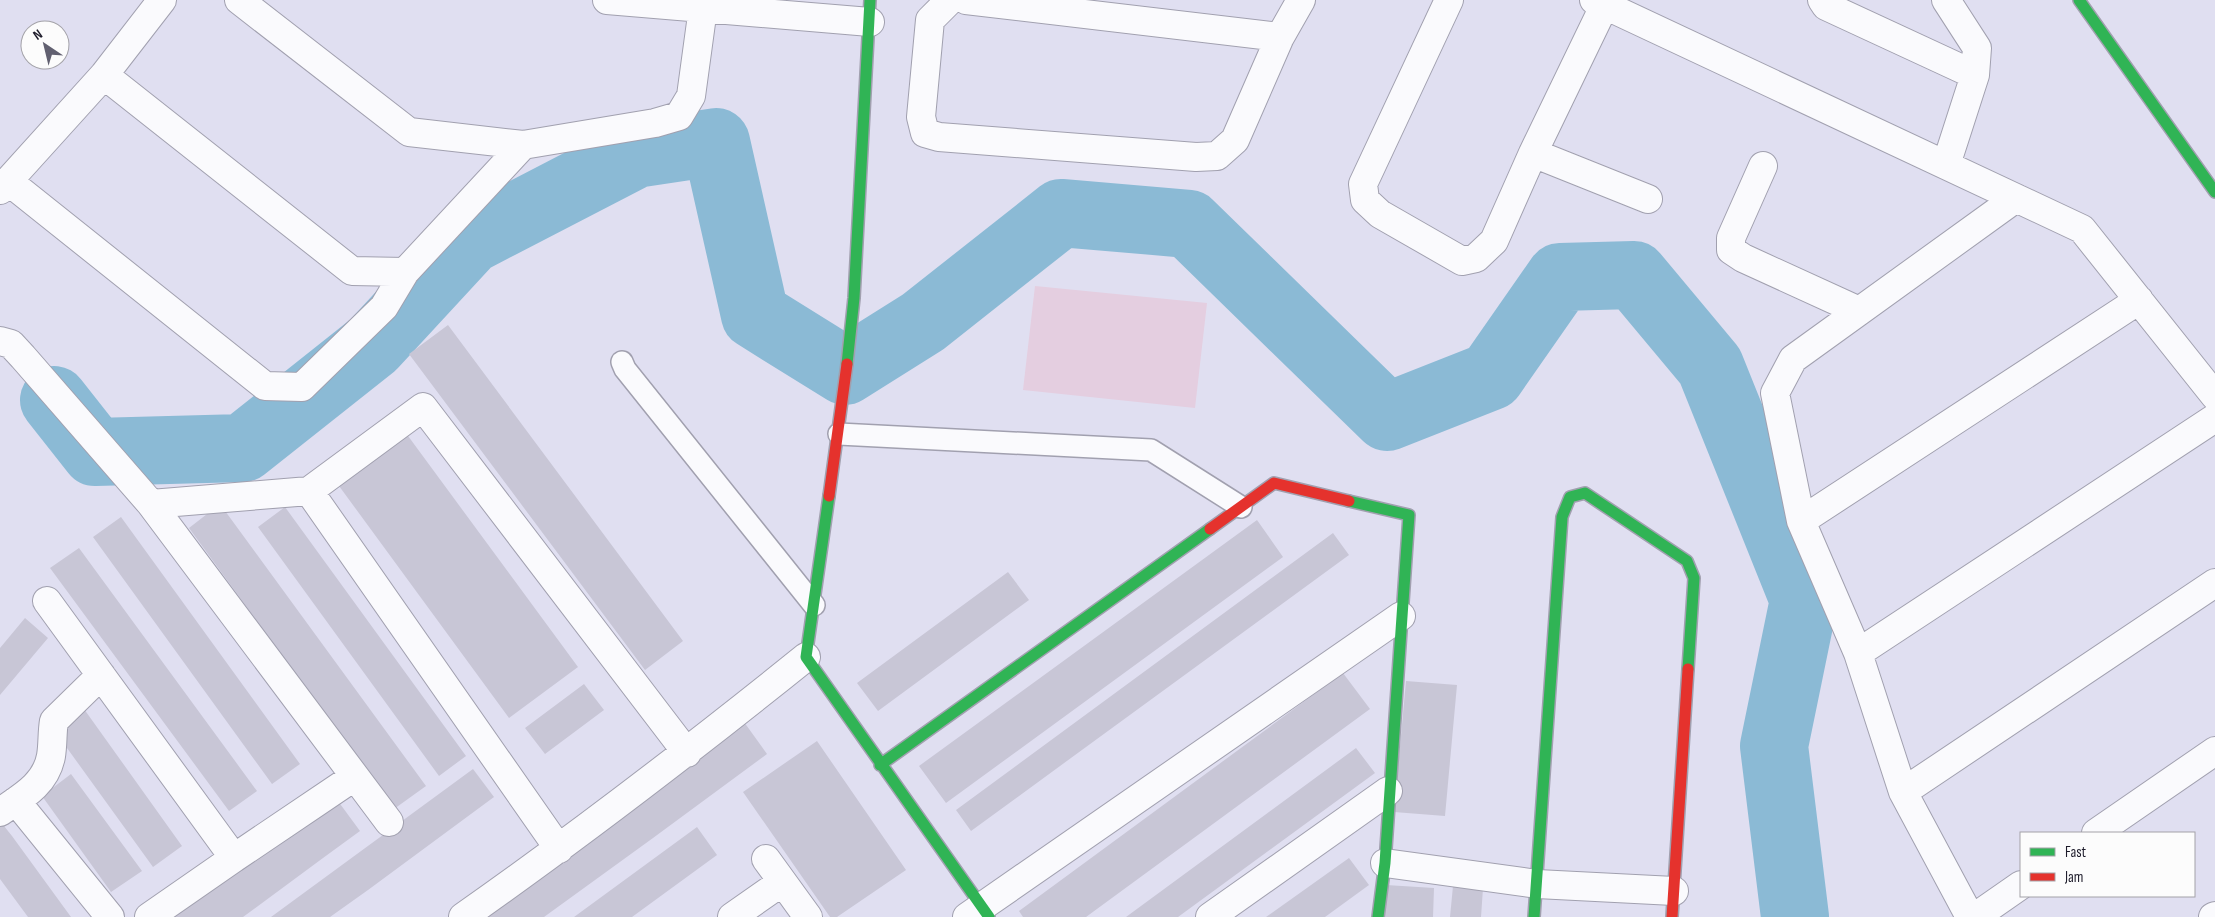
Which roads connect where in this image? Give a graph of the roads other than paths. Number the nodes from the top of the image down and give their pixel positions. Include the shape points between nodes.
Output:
1 (162, 0) edge
2 (239, 0) edge
3 (607, 0) edge
4 (950, 0) edge
5 (966, 0) edge
6 (1301, 0) edge
7 (1449, 0) edge
8 (1822, 0) edge
9 (1946, 0) edge
10 (2078, 0) edge
11 (1602, 2) edge
12 (703, 8) junction
13 (807, 9) edge
14 (870, 11) edge
15 (1280, 37) junction
16 (104, 75) junction
17 (1975, 75) junction
18 (523, 145) junction
19 (1533, 153) junction
20 (1762, 166) dead end
21 (1946, 166) junction
22 (4, 185) edge
23 (2215, 192) edge
24 (2016, 198) junction
25 (1648, 199) dead end
26 (405, 272) junction
27 (2138, 300) junction
28 (1859, 311) junction
29 (0, 341) edge
30 (622, 362) dead end
31 (2215, 396) edge
32 (2215, 418) edge
33 (840, 424) junction
34 (309, 491) junction
35 (151, 504) junction
36 (1240, 507) junction
37 (1800, 521) junction
38 (2215, 583) edge
39 (47, 601) dead end
40 (814, 605) junction
41 (1401, 616) junction
42 (1858, 654) junction
43 (806, 657) junction
44 (101, 675) junction
45 (2215, 752) edge
46 (687, 753) junction
47 (880, 765) junction
48 (354, 778) junction
49 (1388, 790) junction
50 (1903, 792) junction
51 (8, 807) edge
52 (389, 822) dead end
53 (2097, 832) edge
54 (559, 849) junction
55 (234, 858) junction
56 (766, 859) dead end
57 (1385, 863) junction
58 (782, 882) junction
59 (1537, 884) junction
60 (2020, 886) edge
61 (1673, 904) edge
62 (980, 914) edge
63 (110, 917) edge
64 (149, 917) edge
65 (463, 917) edge
66 (732, 917) edge
67 (808, 917) edge
68 (1210, 917) edge
69 (1378, 917) edge
70 (1534, 917) edge
71 (1970, 917) edge
72 (1975, 917) edge

1 - 16 street
2 - 18 street via 409,132
3 - 12 street
4 - 15 street via 930,20 921,117 925,133 939,137 1217,156 1235,140
5 - 15 street
6 - 15 street
7 - 19 street via 1363,184 1365,200 1380,214 1462,262 1476,258 1494,241
8 - 17 street via 1826,6
9 - 17 street via 1977,48
10 - 23 street
11 - 19 street
11 - 21 street
12 - 13 street
12 - 18 street via 691,96 679,116
13 - 14 street
14 - 33 street via 854,298
16 - 22 street
16 - 26 street via 352,271
17 - 21 street
18 - 26 street
19 - 25 street
20 - 28 street via 1731,238 1731,250
21 - 24 street
22 - 26 street via 264,386 302,386 384,307
24 - 27 street via 2082,229
24 - 28 street
27 - 31 street
27 - 37 street
28 - 37 street via 1793,359 1775,393
29 - 35 street via 17,350
30 - 40 lane
32 - 42 street
33 - 36 lane via 1151,450
33 - 40 street
34 - 35 street
34 - 46 street via 423,406
34 - 54 street
35 - 48 street
36 - 41 street via 1274,484 1409,515
36 - 47 street
37 - 42 street
38 - 50 street
39 - 44 street
40 - 43 street
41 - 49 street
41 - 62 street
42 - 50 street
43 - 46 street
43 - 47 street
44 - 51 street via 54,721 51,756 45,775 36,787
44 - 55 street
45 - 53 street
46 - 54 street
47 - 62 street
48 - 52 street
48 - 55 street
49 - 57 street
49 - 68 street
50 - 71 street
51 - 63 street
54 - 65 street
55 - 64 street
56 - 58 street
57 - 59 street
57 - 69 street
58 - 66 street
58 - 67 street
59 - 61 street
59 - 61 street via 1562,517 1570,497 1584,493 1686,561 1694,578
59 - 70 street
60 - 72 street

